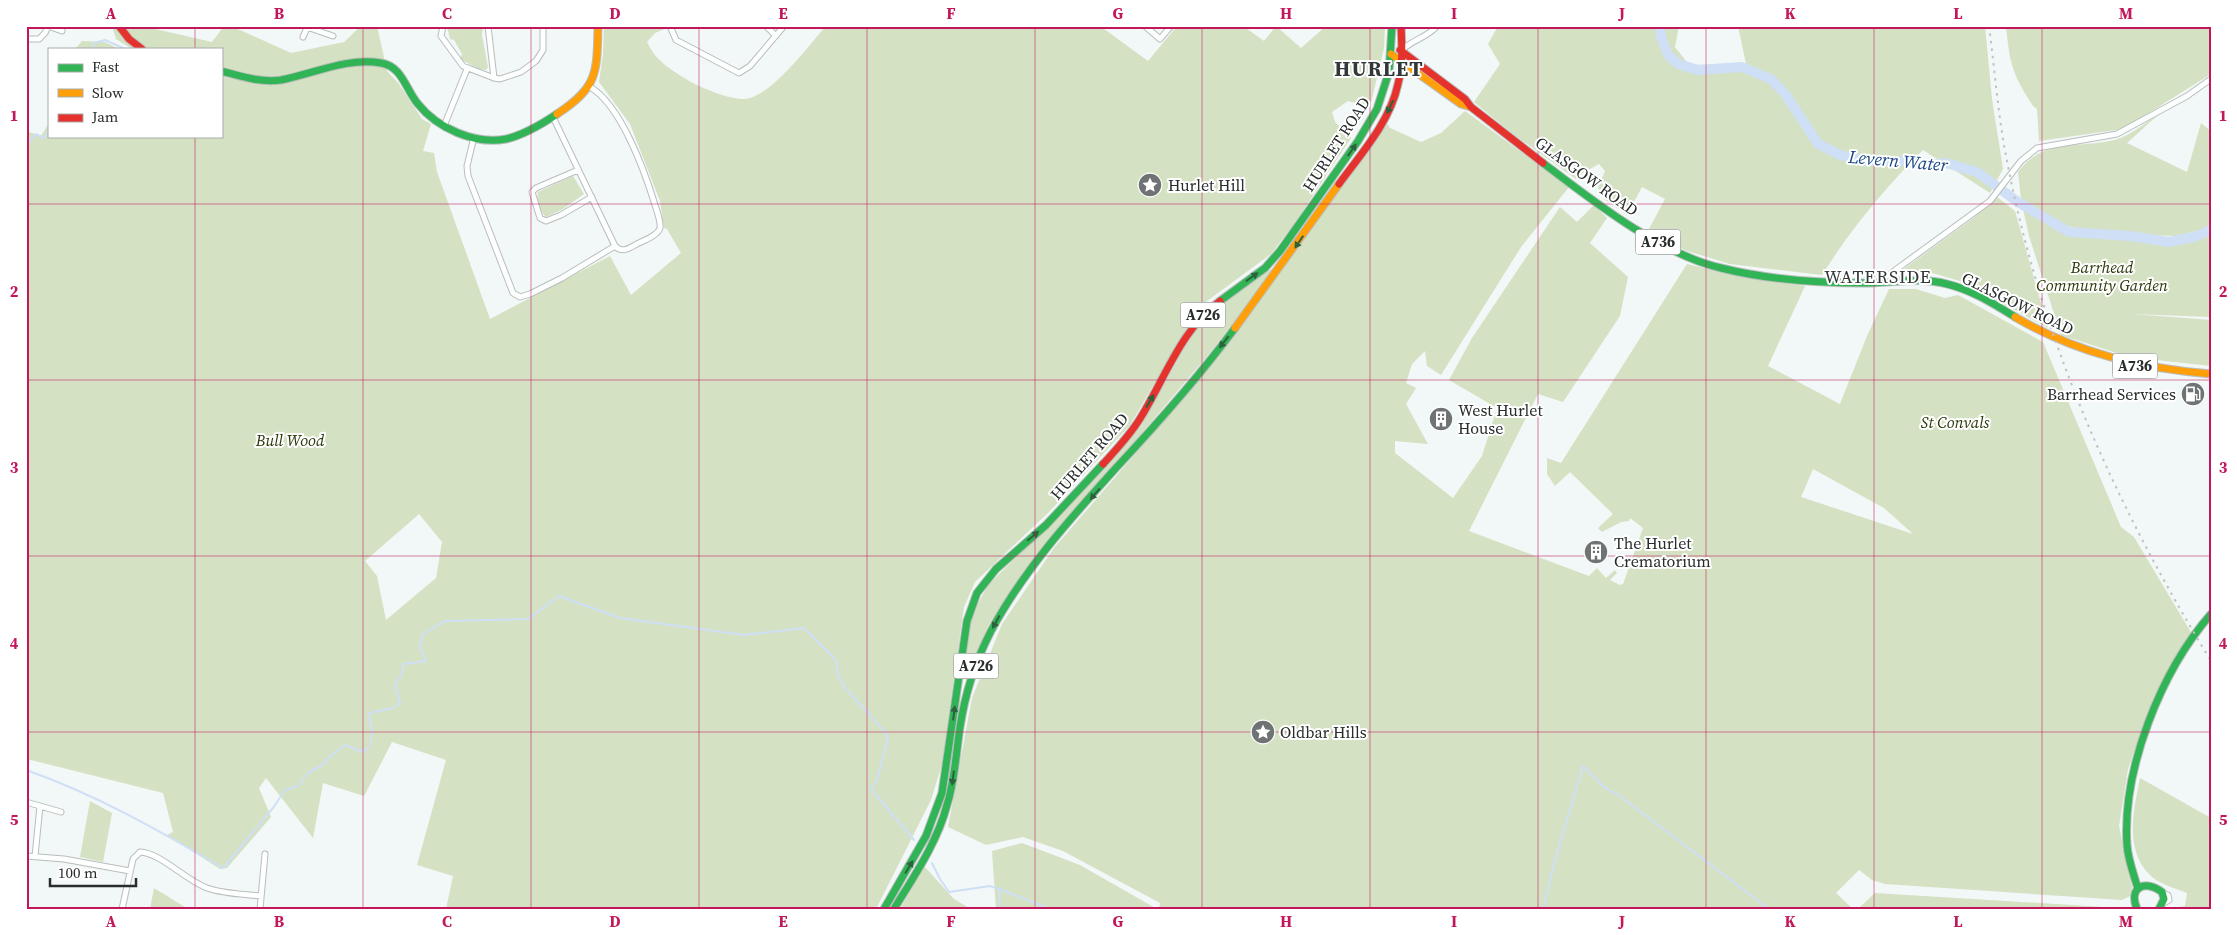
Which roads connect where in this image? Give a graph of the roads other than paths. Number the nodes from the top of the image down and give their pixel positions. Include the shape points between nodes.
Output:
1 (48, 26) edge
2 (119, 26) edge
3 (443, 26) edge
4 (488, 26) edge
5 (543, 26) edge
6 (598, 26) edge
7 (670, 26) edge
8 (766, 26) edge
9 (784, 26) edge
10 (1145, 26) edge
11 (1171, 26) edge
12 (1392, 26) edge
13 (1401, 26) edge
14 (1437, 26) edge
15 (305, 27) edge
16 (62, 32) dead end
17 (333, 36) dead end
18 (776, 36) junction
19 (303, 37) dead end
20 (26, 39) edge
21 (141, 48) edge
22 (1402, 50) junction
23 (1391, 51) junction
24 (1402, 60) junction
25 (465, 68) junction
26 (222, 71) edge
27 (494, 78) junction
28 (2211, 78) edge
29 (590, 87) junction
30 (1470, 107) junction
31 (552, 117) junction
32 (444, 126) junction
33 (474, 137) junction
34 (578, 170) junction
35 (592, 197) junction
36 (615, 246) junction
37 (1883, 283) junction
38 (2211, 374) edge
39 (2211, 614) edge
40 (26, 802) edge
41 (40, 806) junction
42 (61, 812) dead end
43 (265, 854) dead end
44 (26, 856) edge
45 (36, 856) junction
46 (130, 871) junction
47 (2138, 888) junction
48 (261, 896) junction
49 (2161, 907) edge
50 (122, 909) edge
51 (260, 909) edge
52 (884, 909) edge
53 (894, 909) edge
54 (2137, 909) edge

1 - 16 street
1 - 20 street via 39,39
2 - 21 main road
3 - 25 street via 442,36
4 - 27 street
5 - 27 street via 543,50 536,61 514,75
6 - 29 main road via 597,66
7 - 18 street via 676,40 739,73 750,66
8 - 18 street
9 - 18 street
10 - 11 street via 1160,39
12 - 23 main road, HURLET ROAD / A726
13 - 22 main road, HURLET ROAD / A726
14 - 22 street
15 - 17 street
15 - 19 street
22 - 23 main road
22 - 24 main road, HURLET ROAD / A726
22 - 30 main road, GLASGOW ROAD / A736 via 1465,99
23 - 24 main road, GLASGOW ROAD
52 -> 23 main road, HURLET ROAD / A726 via 926,836 942,793 967,620 978,593 996,569 1046,525 1117,449 1140,419 1190,332 1207,310 1265,268 1280,251 1374,116 1384,91
24 - 30 main road, GLASGOW ROAD / A736 via 1461,104
24 -> 53 main road, HURLET ROAD / A726 via 1396,95 1385,117 1286,262 1192,383 1052,542 1005,606 979,655 967,693 952,787 940,829
25 - 27 street
25 - 32 street
26 - 32 main road via 266,81 364,62 383,63 397,71 423,110
28 - 37 street via 2187,96 2117,134 2038,148 2021,161 1990,201 1894,271
29 - 31 main road via 580,99
29 - 36 street via 602,95 631,143 650,187 660,225 657,232 626,250
30 - 37 main road, GLASGOW ROAD / A736 via 1615,215 1704,264 1808,280
31 - 33 main road via 526,133 503,140
31 - 34 street
32 - 33 main road
33 - 36 street via 467,171 513,293 520,297 530,294
34 - 35 street
34 - 35 street via 532,192 540,218 546,221 561,215
35 - 36 street
37 - 38 main road, GLASGOW ROAD / A736 via 1945,283 1989,301 2046,334 2110,360 2131,366
39 - 47 main road via 2195,633 2168,679 2139,756 2127,813 2127,844
40 - 41 street
41 - 42 street
41 - 45 street
43 - 48 street
44 - 45 street
45 - 46 street
46 - 48 street via 133,859 140,852 148,852 183,876 208,888
46 - 50 street
47 - 49 main road via 2151,884 2162,893
47 - 54 main road via 2133,898
48 - 51 street

